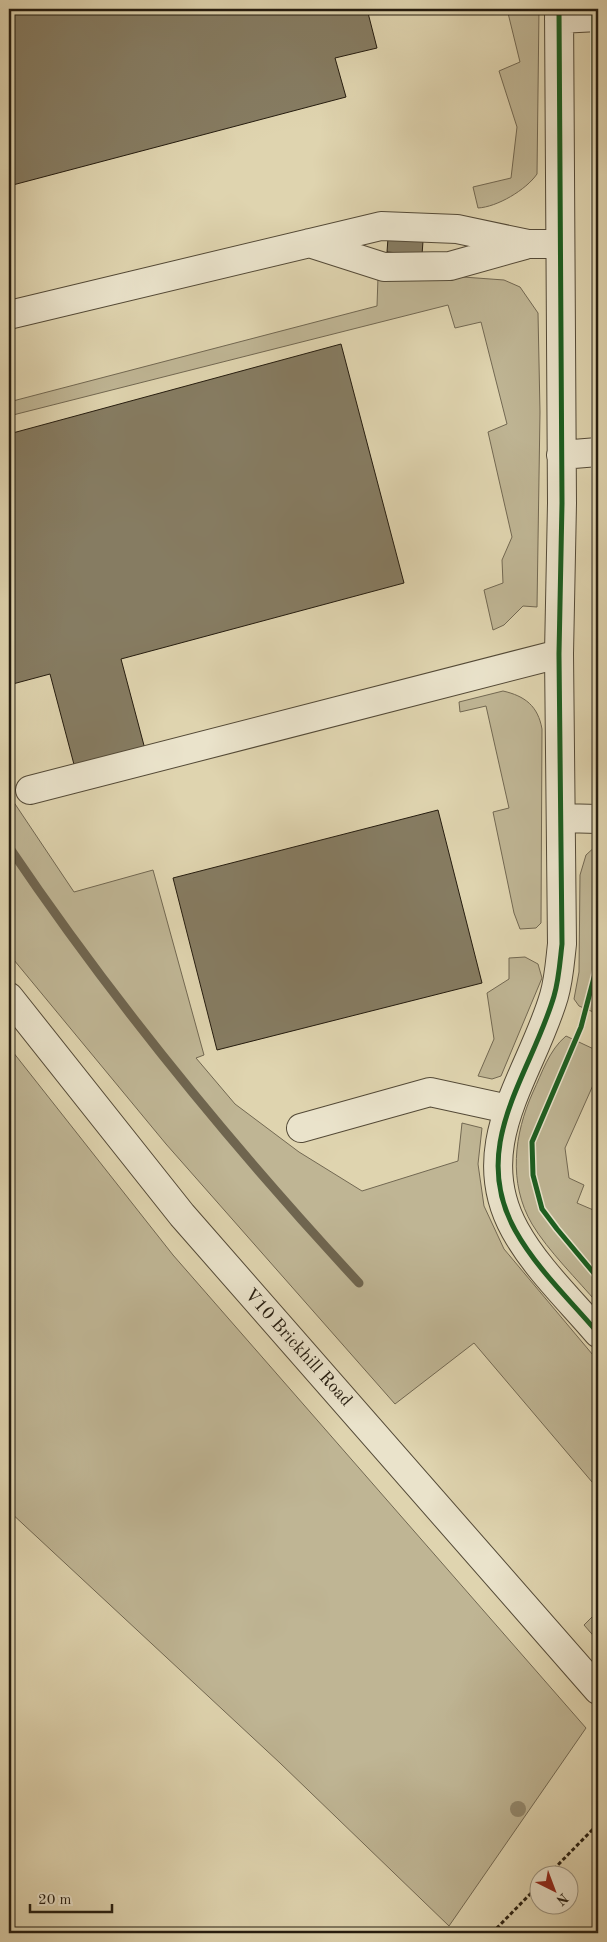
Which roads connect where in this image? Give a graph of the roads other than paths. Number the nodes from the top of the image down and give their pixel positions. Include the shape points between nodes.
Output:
1 (559, 14) edge
2 (598, 17) edge
3 (309, 242) junction
4 (528, 244) junction
5 (559, 244) junction
6 (9, 315) edge
7 (598, 452) edge
8 (561, 455) junction
9 (559, 654) junction
10 (30, 790) dead end
11 (561, 818) junction
12 (598, 819) edge
13 (9, 997) edge
14 (508, 1109) junction
15 (301, 1128) dead end
16 (598, 1333) edge
17 (598, 1690) edge

1 - 2 street
1 - 5 street
3 - 4 street via 381,226 457,229
3 - 4 street via 384,267 450,266
3 - 6 street
4 - 5 street
5 - 8 street
7 - 8 street
8 - 9 street
9 - 10 street
9 - 11 street
11 - 12 street
11 - 14 street via 562,944 559,976 548,1012
13 - 17 street, V10 Brickhill Road via 182,1215
14 - 15 street via 430,1092
14 - 16 street via 498,1145 499,1178 505,1207 528,1251

